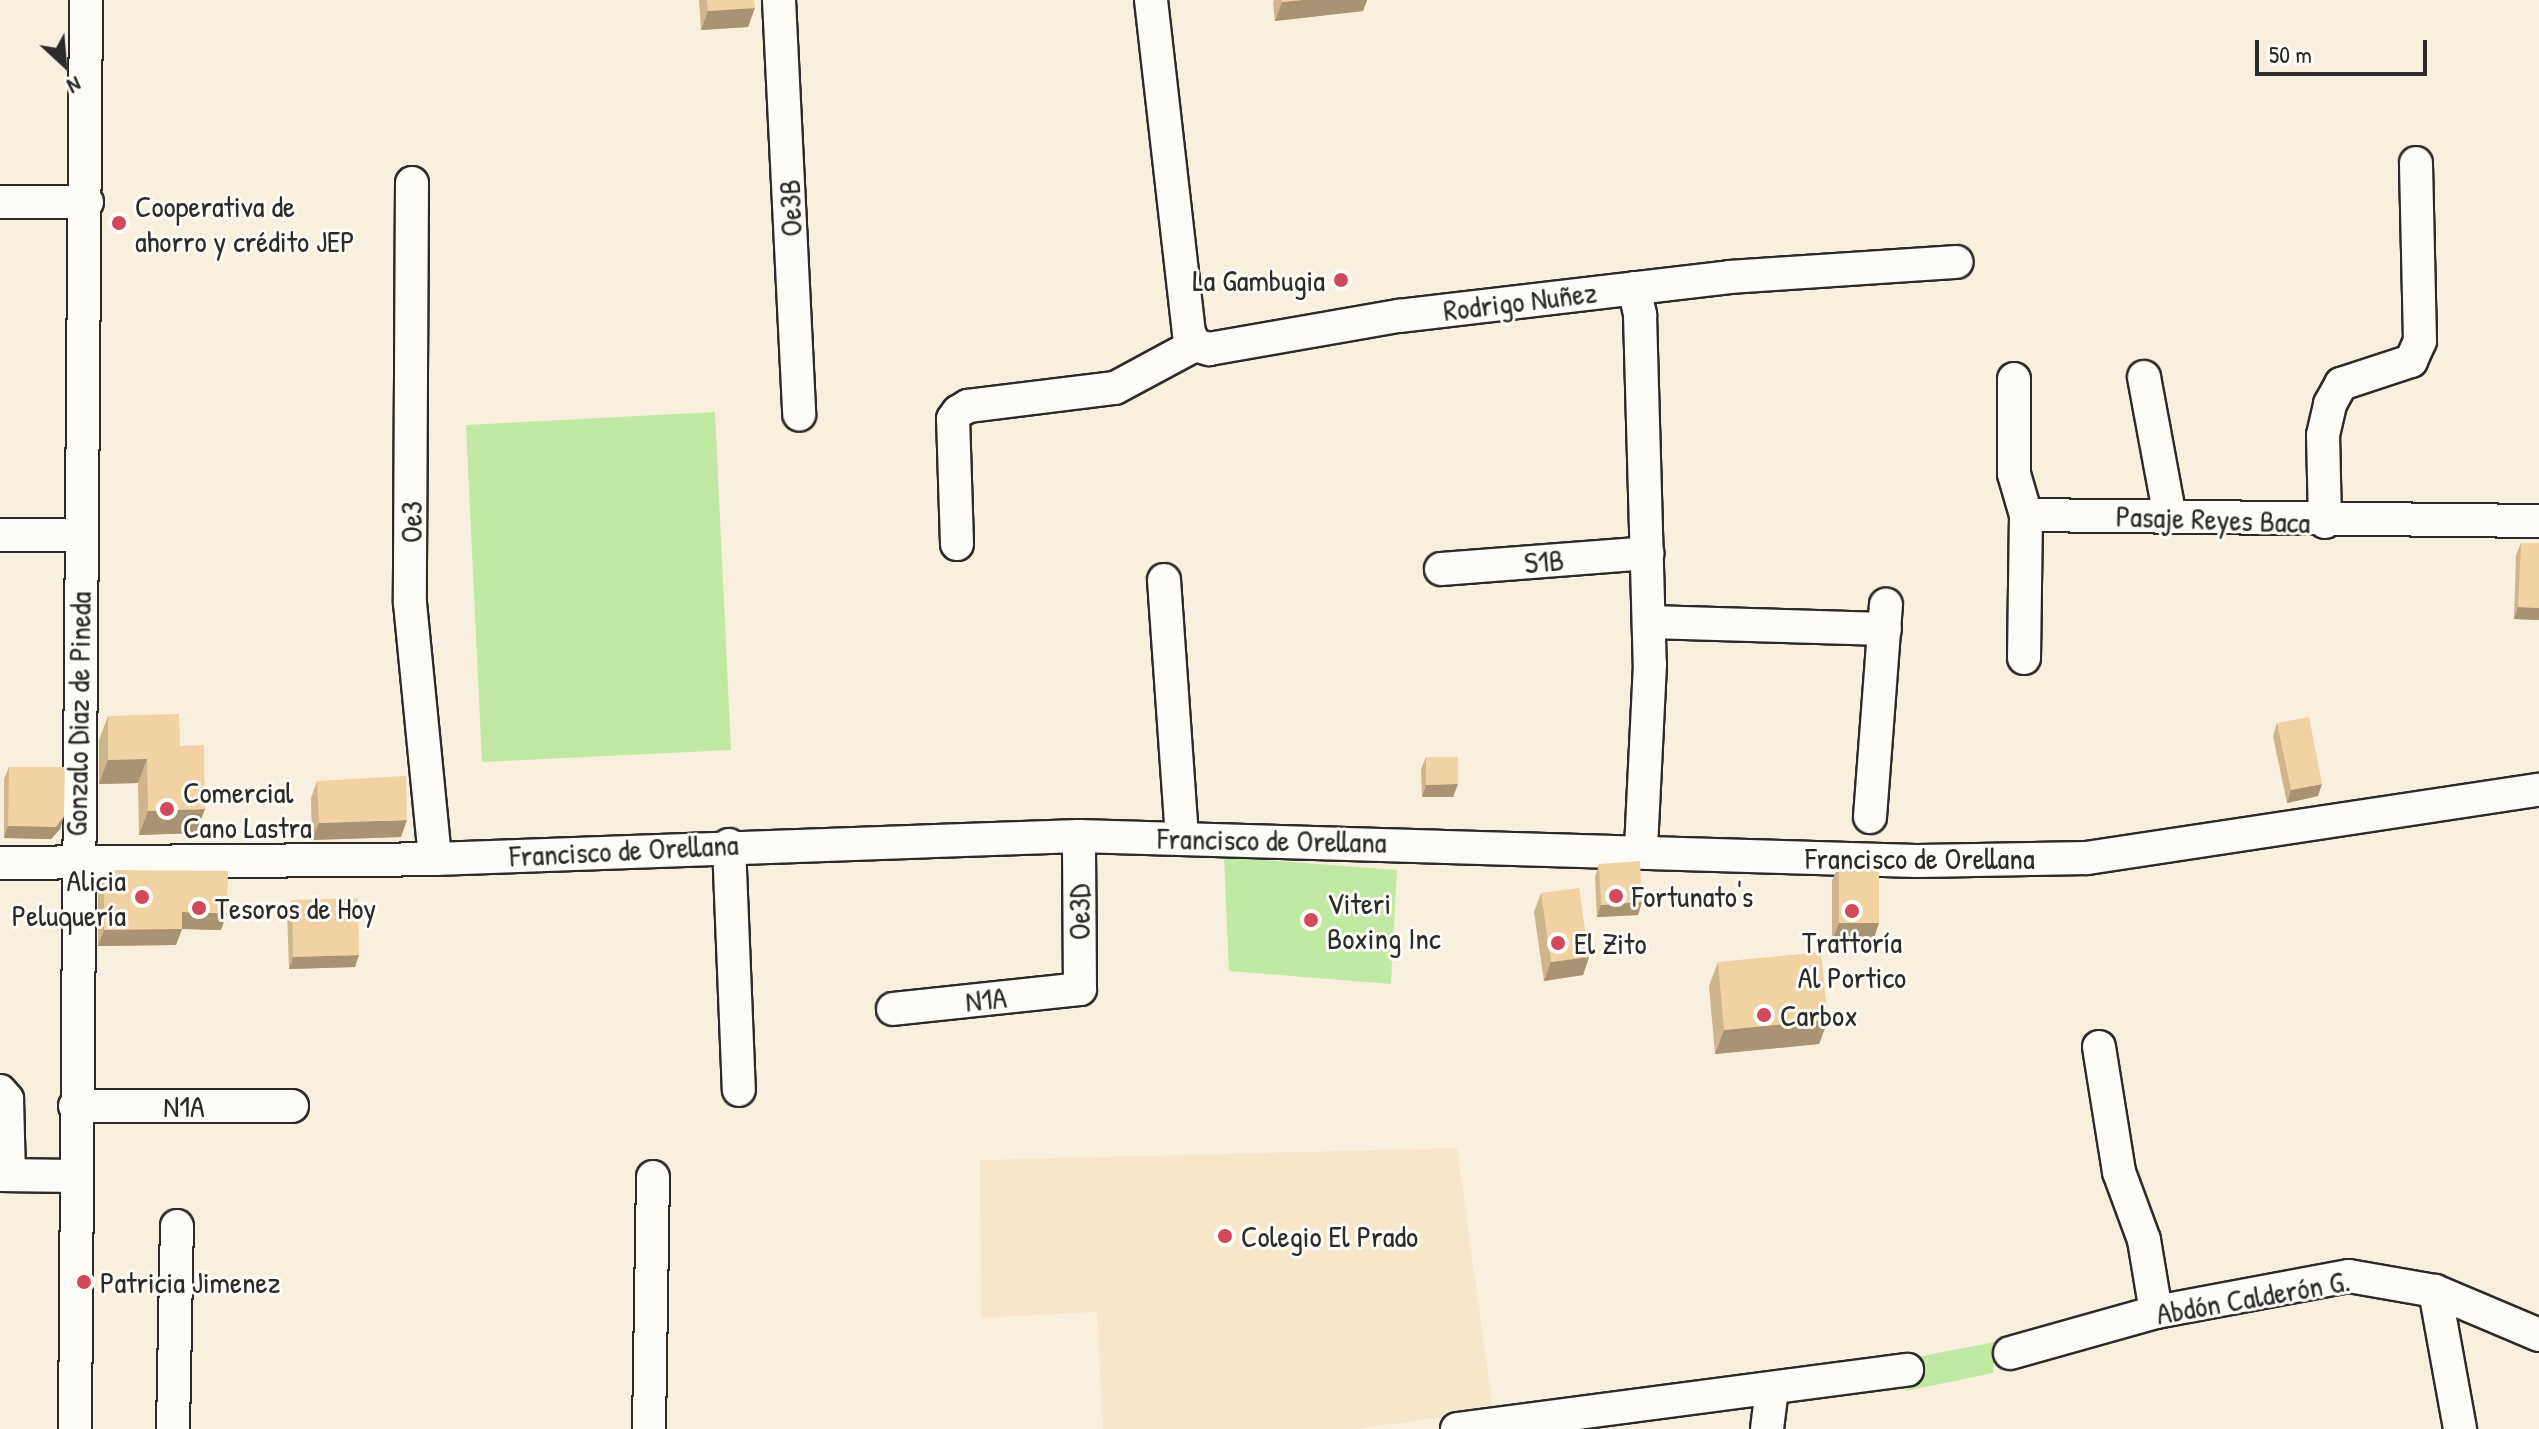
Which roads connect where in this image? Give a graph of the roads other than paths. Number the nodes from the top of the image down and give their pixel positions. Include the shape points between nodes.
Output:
1 (86, 0) edge
2 (779, 0) edge
3 (1151, 0) edge
4 (2416, 163) dead end
5 (412, 183) dead end
6 (0, 202) edge
7 (87, 202) junction
8 (1957, 262) dead end
9 (1634, 288) junction
10 (1195, 345) junction
11 (2144, 377) dead end
12 (2014, 379) dead end
13 (799, 415) dead end
14 (2026, 515) junction
15 (2170, 517) junction
16 (2539, 521) edge
17 (2325, 522) junction
18 (0, 535) edge
19 (80, 535) junction
20 (957, 544) dead end
21 (1647, 553) junction
22 (1441, 569) dead end
23 (1164, 580) dead end
24 (1649, 622) junction
25 (2024, 658) dead end
26 (2539, 790) edge
27 (1870, 817) dead end
28 (1079, 836) junction
29 (1182, 837) junction
30 (729, 845) junction
31 (1641, 851) junction
32 (435, 859) junction
33 (0, 863) edge
34 (76, 866) junction
35 (1080, 989) joint
36 (893, 1009) dead end
37 (2099, 1047) dead end
38 (739, 1090) dead end
39 (0, 1091) edge
40 (75, 1106) junction
41 (292, 1106) dead end
42 (4, 1175) edge
43 (75, 1176) junction
44 (653, 1177) dead end
45 (177, 1226) dead end
46 (2435, 1291) junction
47 (2156, 1312) junction
48 (2539, 1335) edge
49 (2010, 1353) dead end
50 (1907, 1370) dead end
51 (1772, 1389) junction
52 (75, 1429) edge
53 (173, 1429) edge
54 (649, 1429) edge
55 (1457, 1429) edge
56 (1767, 1429) edge
57 (2460, 1429) edge

1 - 7 street, Gonzalo Diaz de Pineda
2 - 13 street, Oe3B
3 - 10 street via 1189,333
4 - 17 street via 2420,341 2411,361 2365,372 2341,384 2335,394 2323,435
5 - 32 street, Oe3 via 410,603
6 - 7 street
7 - 19 street, Gonzalo Diaz de Pineda
8 - 9 street
9 - 10 street, Rodrigo Nuñez via 1399,316 1209,349
9 - 21 street, Rodrigo Nuñez via 1640,315
10 - 20 street via 1115,388 968,406 958,412 953,419
11 - 15 street
12 - 14 street via 2014,474
14 - 15 street, Pasaje Reyes Baca
14 - 25 street
15 - 17 street, Pasaje Reyes Baca
16 - 17 street, Pasaje Reyes Baca
18 - 19 street
19 - 34 street, Gonzalo Diaz de Pineda
21 - 22 street, S1B
21 - 24 street, Rodrigo Nuñez
23 - 29 street
24 - 27 street via 1886,617
24 - 31 street, Rodrigo Nuñez
26 - 31 street, Francisco de Orellana via 2087,858 1917,861
28 - 29 street, Francisco de Orellana
28 - 30 street, Francisco de Orellana
28 - 35 street, Oe3D
29 - 31 street, Francisco de Orellana
30 - 32 street, Francisco de Orellana
30 - 38 street
32 - 34 street, Francisco de Orellana
33 - 34 street, Francisco de Orellana
34 - 40 street, Gonzalo Diaz de Pineda
35 - 36 street, N1A
37 - 47 street via 2119,1172 2144,1240
39 - 42 street via 7,1099
40 - 41 street, N1A
40 - 43 street, Gonzalo Diaz de Pineda
42 - 43 street
43 - 52 street, Gonzalo Diaz de Pineda
44 - 54 street
45 - 53 street
46 - 47 street, Abdón Calderón G. via 2349,1276
46 - 48 street, Abdón Calderón G.
46 - 57 street
47 - 49 street, Abdón Calderón G.
50 - 51 street
51 - 55 street
51 - 56 street

